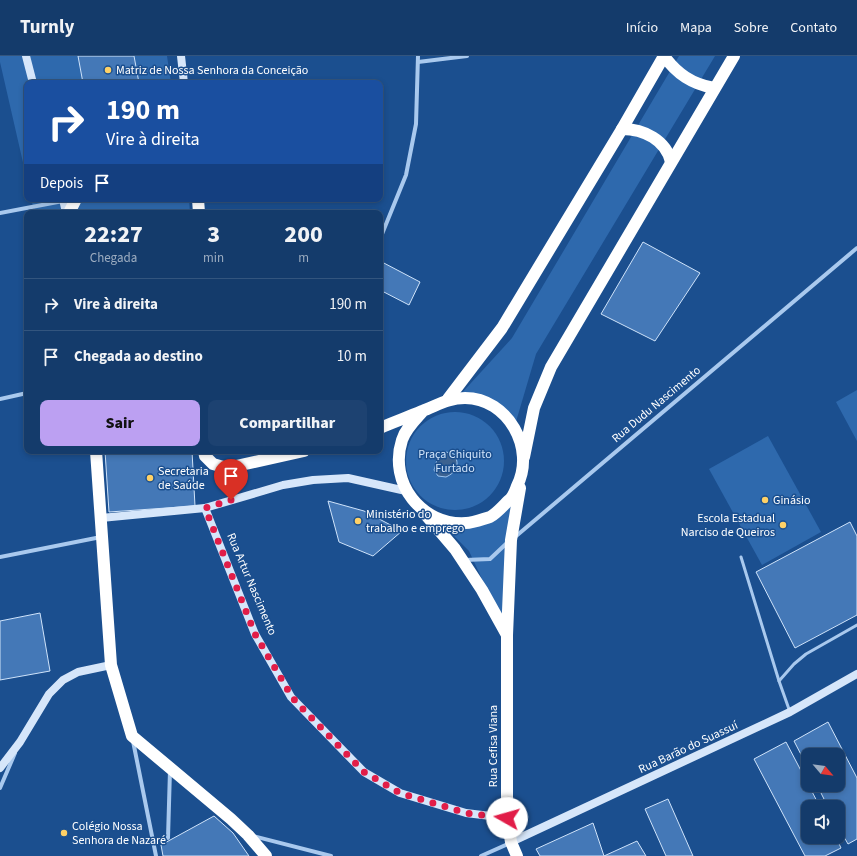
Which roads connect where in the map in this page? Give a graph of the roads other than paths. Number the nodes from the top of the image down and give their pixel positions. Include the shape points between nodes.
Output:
1 (26, 56) edge
2 (181, 56) edge
3 (418, 56) edge
4 (467, 56) edge
5 (664, 56) edge
6 (734, 56) edge
7 (418, 62) junction
8 (32, 80) edge
9 (184, 80) edge
10 (714, 88) junction
11 (622, 129) junction
12 (672, 162) junction
13 (53, 202) edge
14 (0, 213) edge
15 (383, 232) edge
16 (857, 248) edge
17 (24, 394) edge
18 (0, 399) edge
19 (448, 399) junction
20 (423, 411) junction
21 (383, 427) edge
22 (96, 454) edge
23 (205, 454) edge
24 (290, 454) edge
25 (524, 457) junction
26 (522, 477) junction
27 (406, 492) junction
28 (205, 508) junction
29 (420, 508) junction
30 (101, 518) junction
31 (102, 537) junction
32 (511, 540) junction
33 (0, 557) edge
34 (741, 558) dead end
35 (462, 560) junction
36 (857, 625) edge
37 (507, 635) junction
38 (111, 665) junction
39 (857, 674) edge
40 (779, 681) junction
41 (790, 712) junction
42 (132, 736) junction
43 (20, 742) junction
44 (0, 768) edge
45 (170, 768) junction
46 (0, 788) edge
47 (508, 823) junction
48 (248, 835) junction
49 (525, 836) junction
50 (168, 838) dead end
51 (511, 842) junction
52 (156, 856) edge
53 (266, 856) edge
54 (331, 856) edge
55 (481, 856) edge
56 (516, 856) edge

1 - 8 street
2 - 9 street
3 - 7 street
4 - 7 street
5 - 10 highway via 671,66 690,81
5 - 11 highway
6 - 10 highway
7 - 15 street via 416,124 406,175
10 - 12 highway
11 - 12 highway via 640,130 654,138 667,150
11 - 19 highway via 502,328
12 - 25 highway via 551,367 534,408
13 - 14 street
16 - 32 street, Rua Dudu Nascimento
17 - 18 street
19 - 20 highway
19 - 25 highway via 466,398 484,402 500,411 512,423 520,439
20 - 21 highway
20 - 27 highway via 411,424 402,440 399,457 400,475
22 - 30 highway
23 - 24 highway via 213,464 227,468
25 - 26 highway
26 - 29 highway via 510,500 485,518 467,523 442,521
26 - 32 highway, Rua Cefisa Viana
27 - 28 street via 348,478 313,480 283,485
27 - 29 highway
28 - 30 street
28 - 47 street, Rua Artur Nascimento via 255,634 292,697 302,708 364,772 400,793
29 - 35 highway, Rua Cefisa Viana
30 - 31 highway
31 - 33 street
31 - 38 highway
32 - 35 street, Rua Dudu Nascimento via 490,559
32 - 37 highway, Rua Cefisa Viana
34 - 40 lane
35 - 37 highway, Rua Cefisa Viana
36 - 40 lane via 806,654
37 - 47 highway, Rua Cefisa Viana
38 - 42 highway
38 - 43 street via 78,672 63,680 49,694
39 - 41 street, Rua Barão do Suassuí
40 - 41 lane
41 - 49 street, Rua Barão do Suassuí
42 - 45 highway
42 - 52 street
43 - 44 street
43 - 46 street
45 - 48 highway
45 - 50 street
47 - 49 street via 513,833
47 - 51 highway, Rua Cefisa Viana
48 - 53 highway
48 - 54 street
49 - 51 street, Rua Barão do Suassuí
51 - 55 street, Rua Barão do Suassuí
51 - 56 highway, Rua Cefisa Viana

